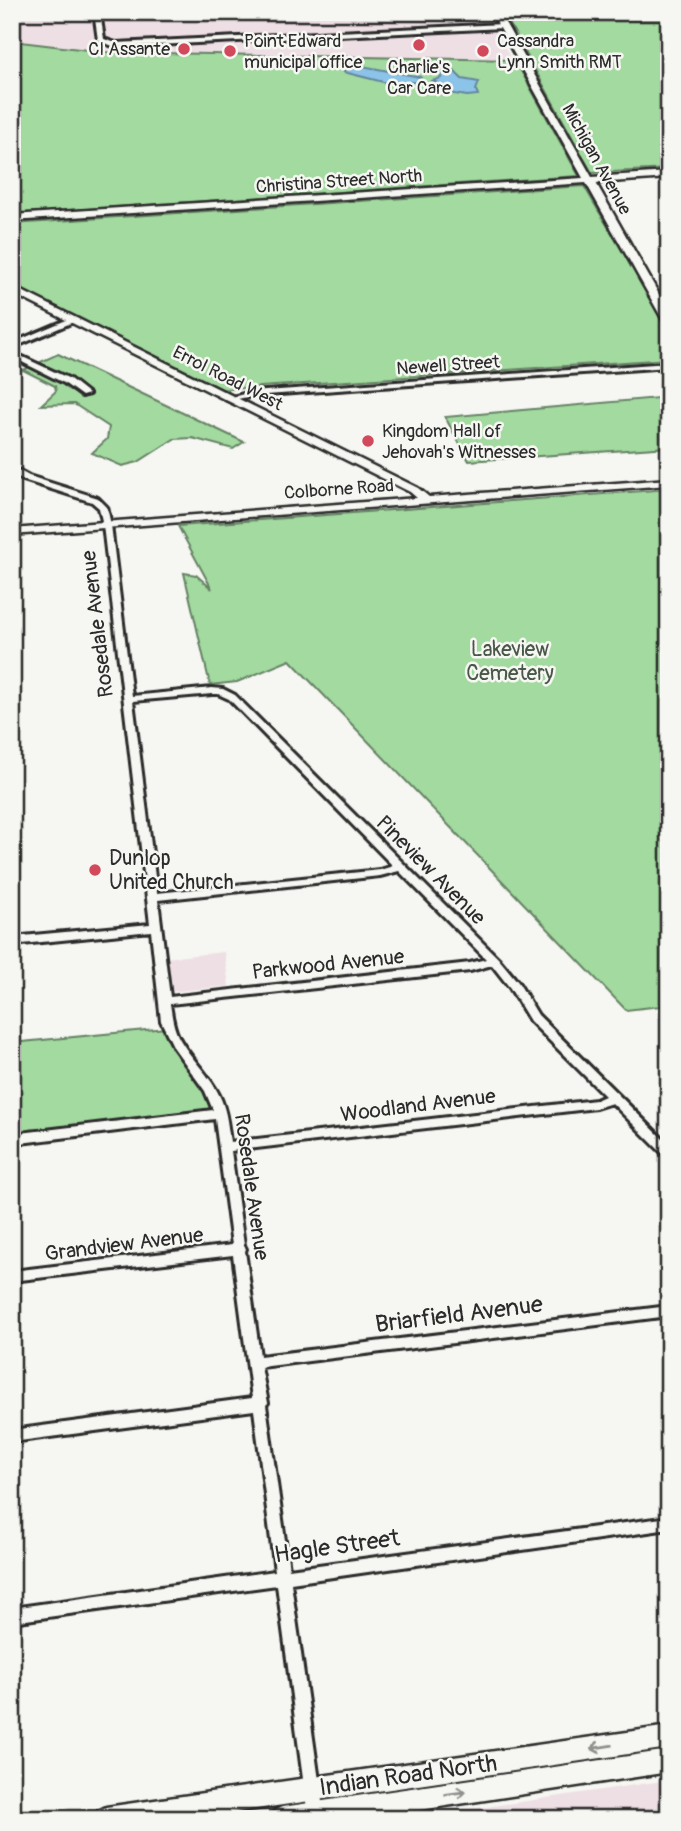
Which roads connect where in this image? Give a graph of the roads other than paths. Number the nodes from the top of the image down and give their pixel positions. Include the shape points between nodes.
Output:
1 (22, 12) edge
2 (97, 12) edge
3 (495, 12) edge
4 (12, 13) edge
5 (503, 26) junction
6 (669, 175) edge
7 (590, 180) junction
8 (12, 218) edge
9 (12, 289) edge
10 (74, 320) junction
11 (669, 322) edge
12 (12, 346) edge
13 (12, 354) edge
14 (669, 365) edge
15 (85, 394) dead end
16 (229, 398) junction
17 (12, 469) edge
18 (669, 482) edge
19 (426, 500) junction
20 (107, 524) junction
21 (12, 532) edge
22 (127, 699) junction
23 (400, 867) junction
24 (152, 897) junction
25 (156, 927) junction
26 (12, 941) edge
27 (494, 961) junction
28 (164, 1001) junction
29 (614, 1098) junction
30 (220, 1114) junction
31 (12, 1139) edge
32 (226, 1147) junction
33 (669, 1153) edge
34 (240, 1249) junction
35 (12, 1276) edge
36 (669, 1311) edge
37 (256, 1362) junction
38 (261, 1404) junction
39 (12, 1436) edge
40 (669, 1523) edge
41 (285, 1577) junction
42 (12, 1615) edge
43 (669, 1737) edge
44 (669, 1761) edge
45 (313, 1788) junction
46 (316, 1816) edge
47 (106, 1819) edge
48 (282, 1819) edge

1 - 4 main road
2 - 5 street via 101,40 115,45
3 - 5 main road, Michigan Avenue
5 - 7 main road, Michigan Avenue
6 - 7 main road, Christina Street North
7 - 8 main road, Christina Street North
7 - 11 main road, Michigan Avenue
9 - 10 street, Errol Road West
10 - 12 street
10 - 16 street, Errol Road West
13 - 15 street
14 - 16 street, Newell Street
16 - 19 street, Errol Road West
17 - 20 street, Rosedale Avenue via 26,478 96,500
18 - 19 street, Colborne Road
19 - 20 street, Colborne Road
20 - 21 street, Colborne Road
20 - 22 street, Rosedale Avenue
22 - 23 street, Pineview Avenue via 227,693
22 - 24 street, Rosedale Avenue
23 - 24 street via 380,873
23 - 27 street, Pineview Avenue
24 - 25 street, Rosedale Avenue
25 - 26 street
25 - 28 street, Rosedale Avenue
27 - 28 street, Parkwood Avenue
27 - 29 street, Pineview Avenue via 534,1018
28 - 30 street, Rosedale Avenue via 174,1040 209,1086
29 - 32 street, Woodland Avenue via 596,1104
29 - 33 street, Pineview Avenue
30 - 31 street
30 - 32 street, Rosedale Avenue
32 - 34 street, Rosedale Avenue
34 - 35 street, Grandview Avenue
34 - 37 street, Rosedale Avenue
36 - 37 street, Briarfield Avenue
37 - 38 street, Rosedale Avenue
38 - 39 street
38 - 41 street, Rosedale Avenue
40 - 41 street, Hagle Street
41 - 42 street, Hagle Street
41 - 45 street, Rosedale Avenue
43 -> 45 main road, Indian Road North
46 -> 44 main road, Indian Road North
45 - 46 street, Rosedale Avenue
45 - 47 main road, Indian Road North
46 - 48 main road, Indian Road North

